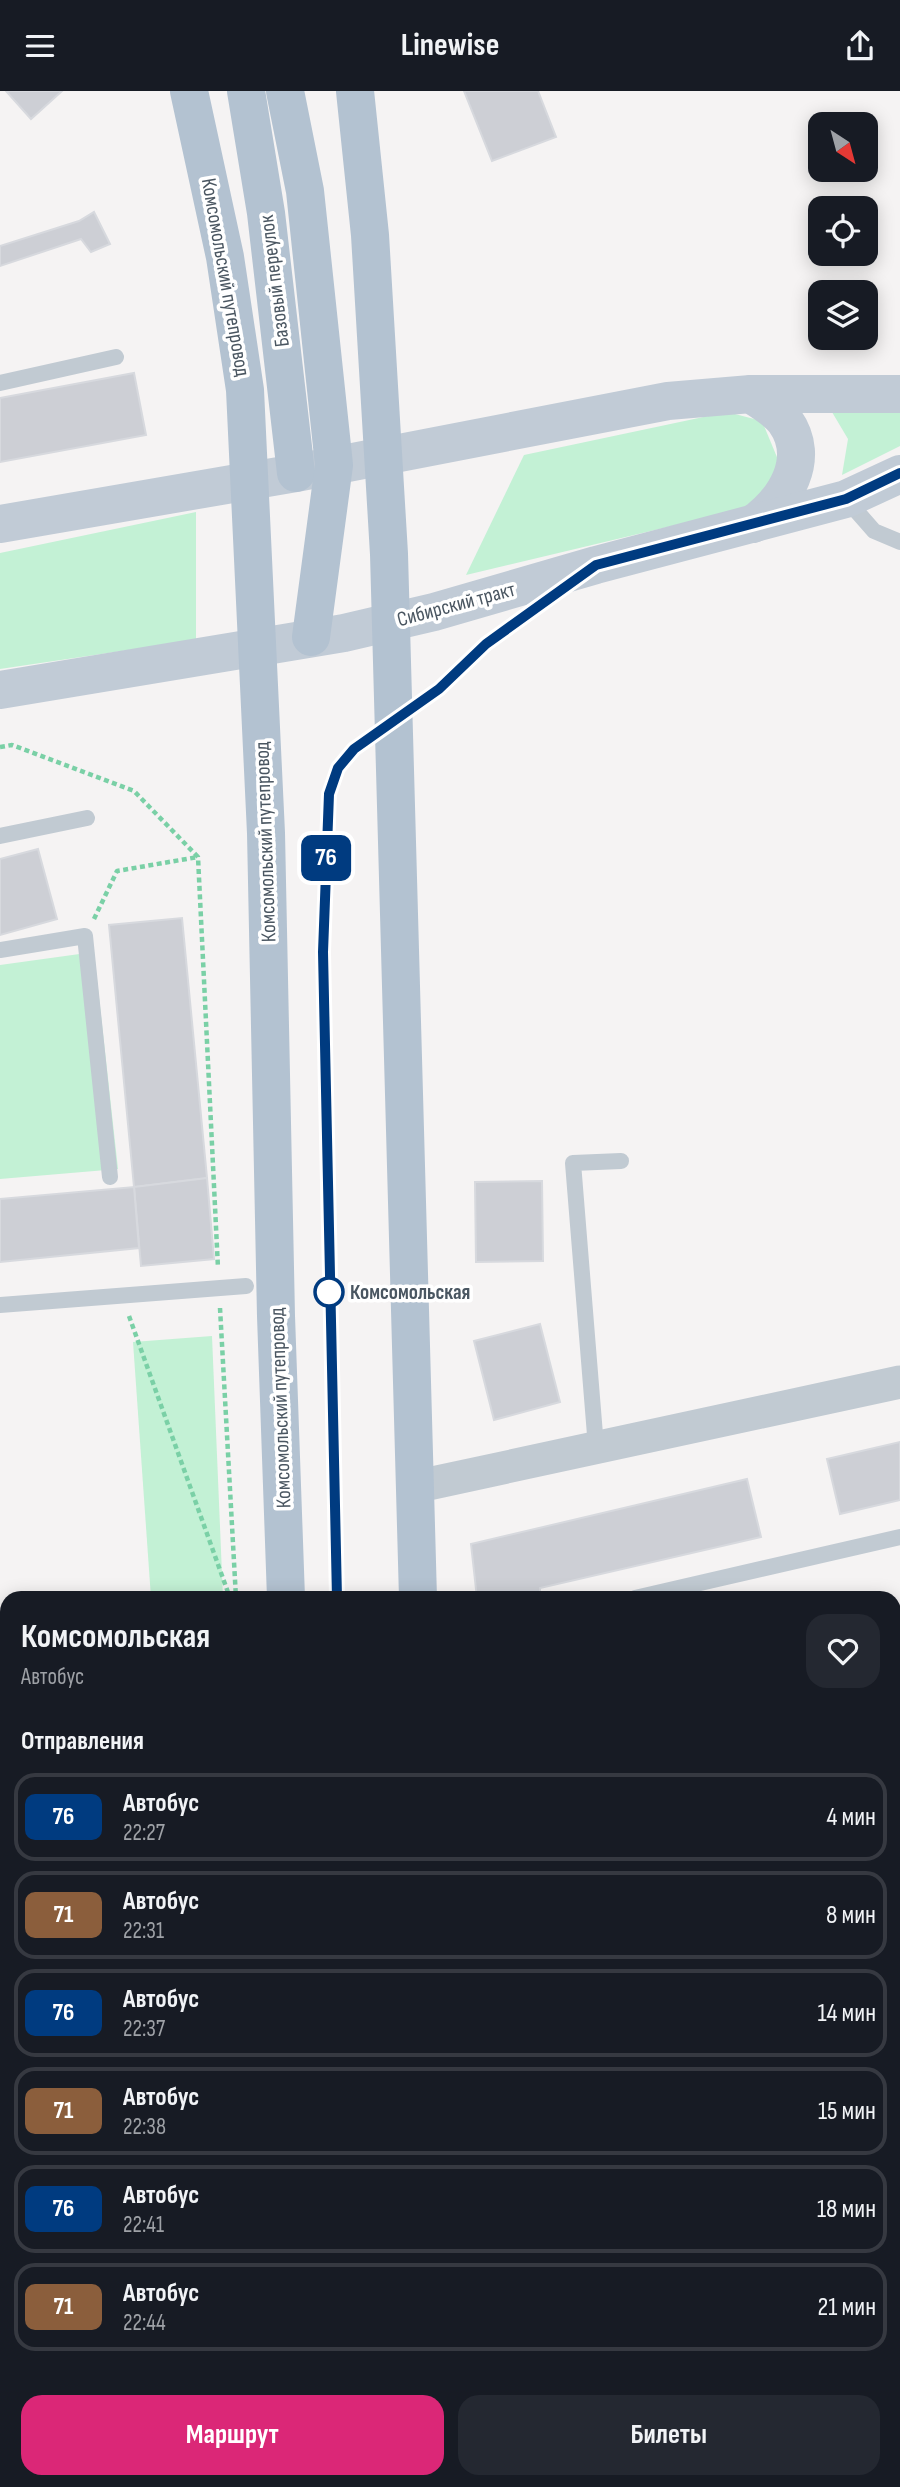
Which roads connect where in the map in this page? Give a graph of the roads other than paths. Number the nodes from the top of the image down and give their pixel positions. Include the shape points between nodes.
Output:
1 (189, 91) edge
2 (246, 91) edge
3 (285, 91) edge
4 (355, 91) edge
5 (116, 357) dead end
6 (0, 383) edge
7 (751, 394) junction
8 (900, 394) edge
9 (334, 465) junction
10 (296, 473) junction
11 (900, 474) edge
12 (846, 499) junction
13 (0, 524) edge
14 (751, 526) junction
15 (900, 542) edge
16 (311, 637) junction
17 (0, 690) edge
18 (87, 818) dead end
19 (0, 836) edge
20 (0, 950) edge
21 (621, 1161) dead end
22 (110, 1177) dead end
23 (246, 1286) dead end
24 (0, 1305) edge
25 (900, 1382) edge
26 (596, 1447) junction
27 (428, 1484) dead end
28 (900, 1537) edge
29 (286, 1591) edge
30 (418, 1591) edge
31 (665, 1591) edge

1 - 29 main road, Комсомольский путепровод, bridge via 225,257 246,404 266,833
2 - 10 main road, Базовый переулок via 264,199
3 - 9 main road, Базовый переулок via 305,191
4 - 30 main road, bridge via 389,554
5 - 6 lane
7 - 8 main road
7 - 9 main road via 633,406
7 - 14 main road via 785,420 797,453 781,501
9 - 10 main road
9 - 16 main road
10 - 13 main road
11 - 12 main road, Сибирский тракт
12 - 14 main road, Сибирский тракт
12 - 15 lane via 874,531
14 - 16 main road, Сибирский тракт via 434,613
16 - 17 main road, Сибирский тракт
18 - 19 lane
20 - 22 lane via 85,936
21 - 26 lane via 573,1163
23 - 24 lane
25 - 26 street
26 - 27 street
28 - 31 lane

